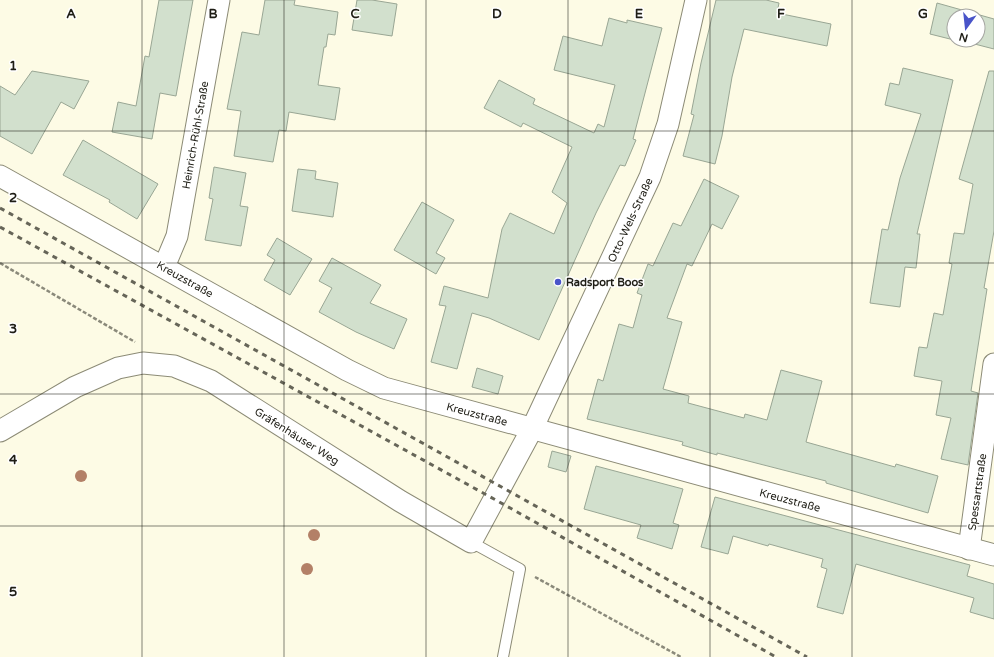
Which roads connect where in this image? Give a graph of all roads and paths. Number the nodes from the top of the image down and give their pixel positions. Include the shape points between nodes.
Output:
1 (219, 0) edge
2 (696, 0) edge
3 (0, 176) edge
4 (0, 263) edge
5 (164, 267) junction
6 (143, 363) junction
7 (994, 364) edge
8 (532, 429) junction
9 (0, 431) edge
10 (471, 542) junction
11 (970, 549) junction
12 (994, 555) edge
13 (520, 569) junction
14 (503, 657) edge
15 (681, 657) edge

1 - 5 street, Heinrich-Rühl-Straße via 177,236
2 - 8 street, Otto-Wels-Straße via 668,124 656,162
3 - 5 street, Kreuzstraße
4 - 6 path via 129,337 140,349
5 - 8 street, Kreuzstraße via 366,380
6 - 9 street, Gräfenhäuser Weg via 118,368 91,378
6 - 10 street, Gräfenhäuser Weg via 174,366 211,381 400,501
7 - 11 street, Spessartstraße
8 - 10 street
8 - 11 street, Kreuzstraße
10 - 13 lane
11 - 12 street, Kreuzstraße
13 - 14 lane
13 - 15 path

